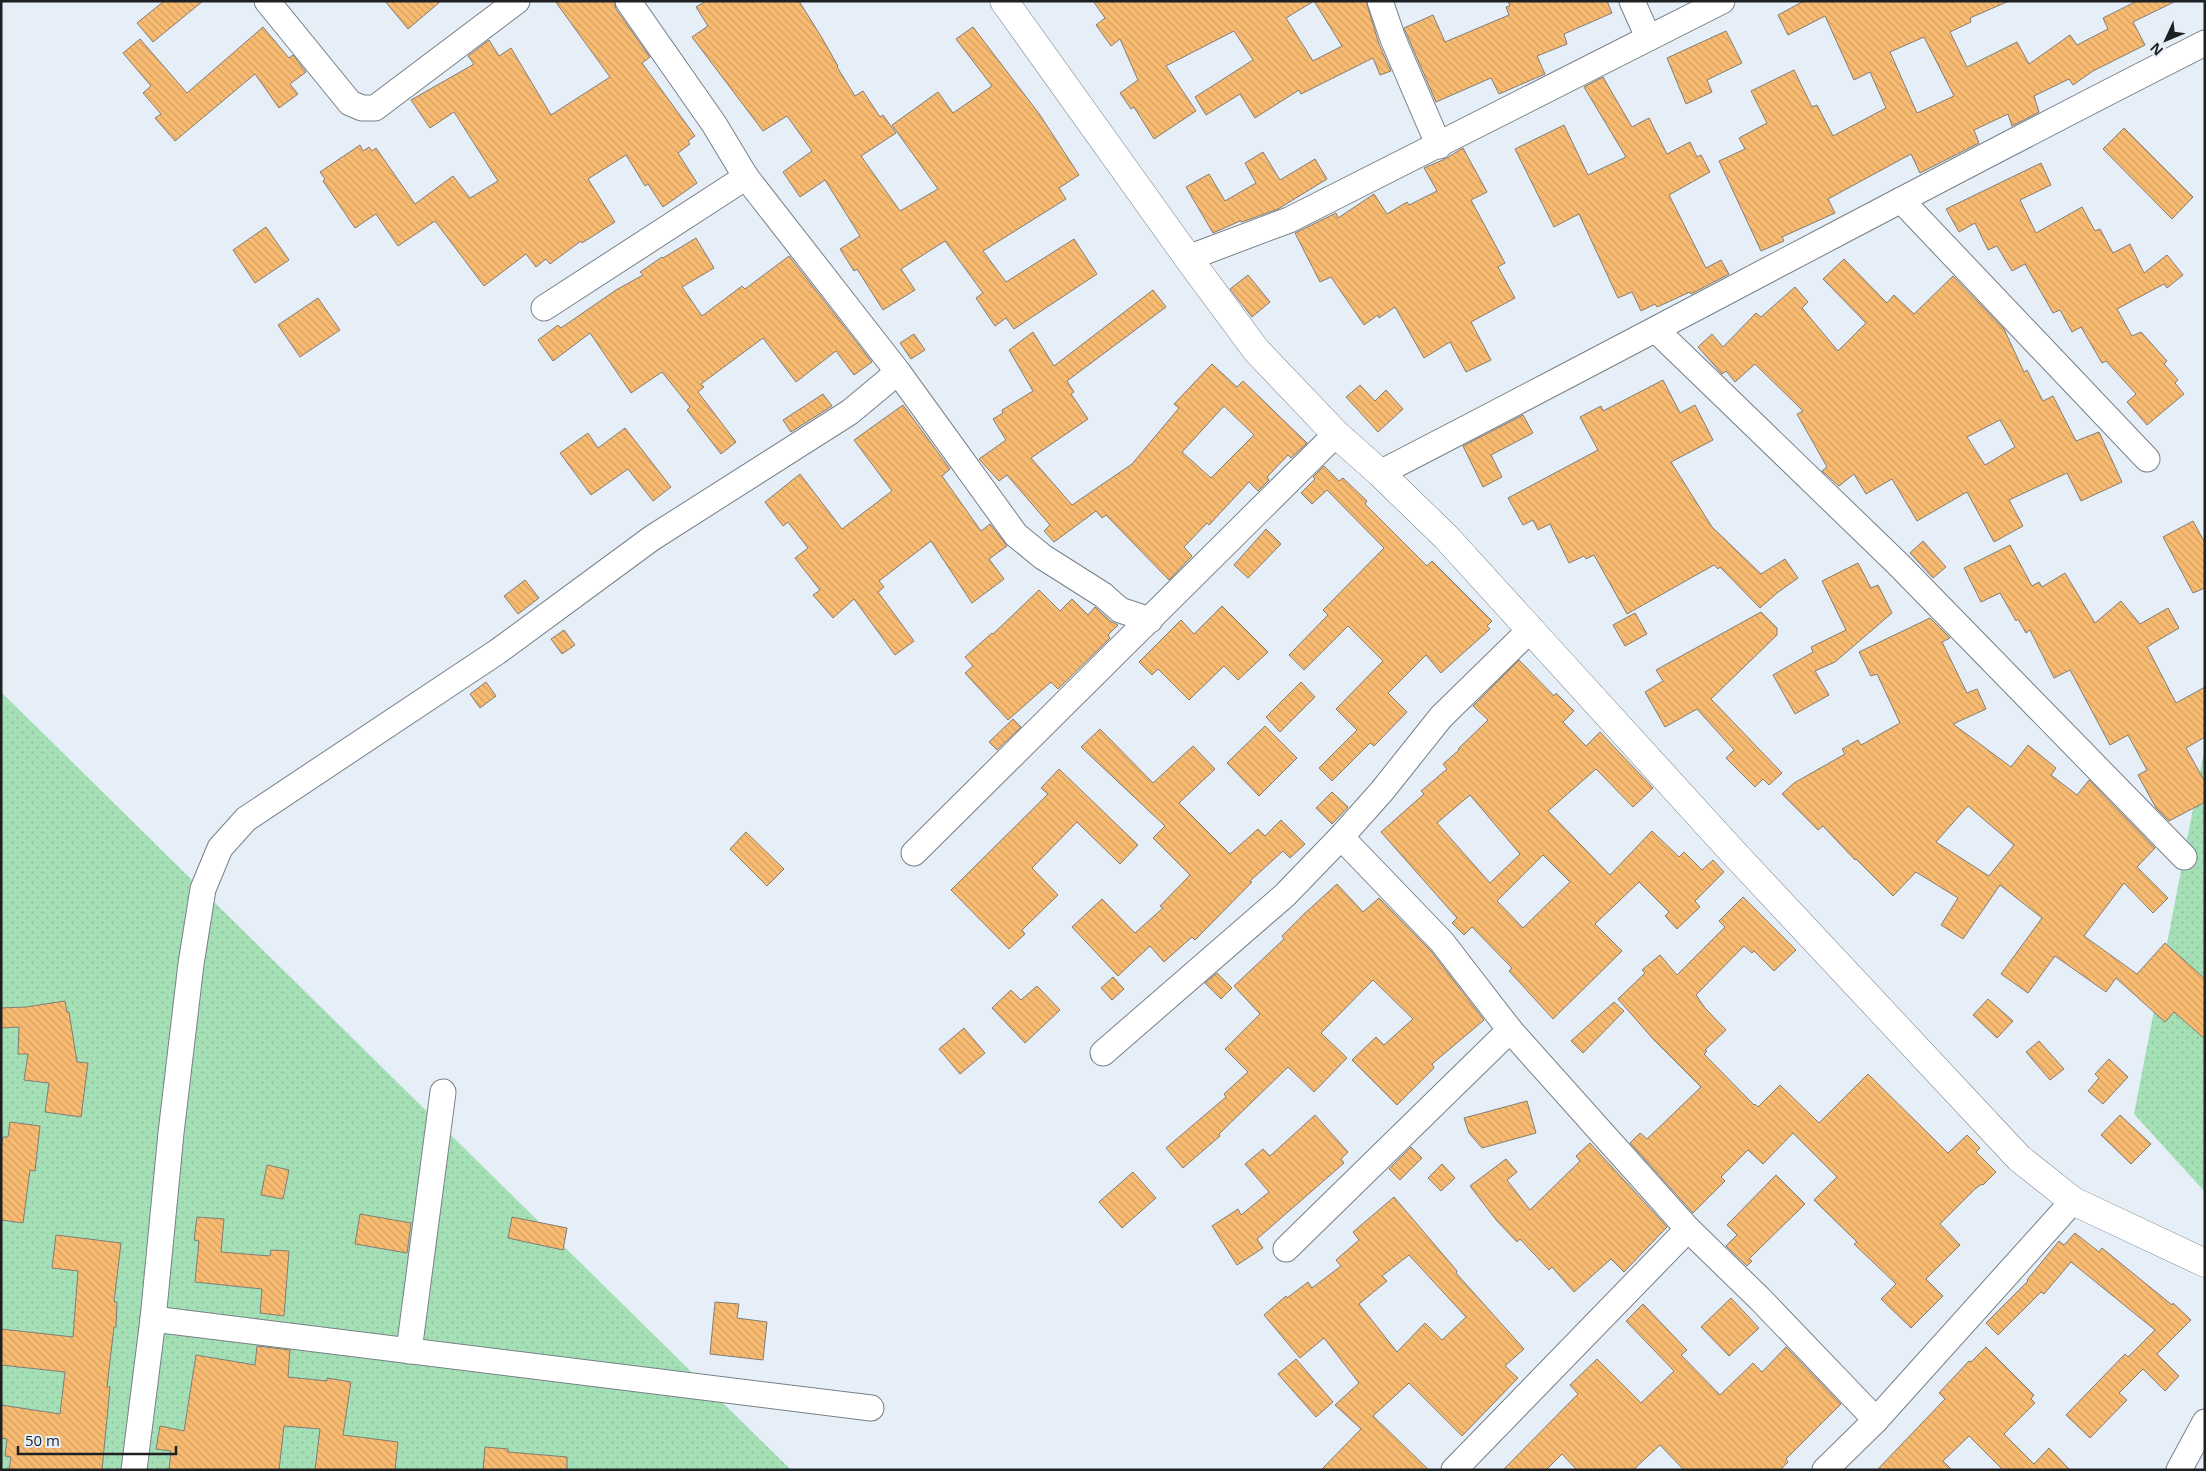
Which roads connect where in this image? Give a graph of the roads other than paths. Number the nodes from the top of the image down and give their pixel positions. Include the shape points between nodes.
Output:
1 (267, 1) edge
2 (517, 1) edge
3 (628, 1) edge
4 (1004, 1) edge
5 (1380, 1) edge
6 (1632, 1) edge
7 (1722, 1) edge
8 (1648, 38) junction
9 (2205, 43) edge
10 (1438, 146) junction
11 (746, 176) junction
12 (1900, 200) junction
13 (1188, 258) junction
14 (544, 308) dead end
15 (1656, 330) junction
16 (898, 372) junction
17 (1336, 434) junction
18 (2147, 459) dead end
19 (1380, 473) junction
20 (1150, 620) junction
21 (1531, 629) junction
22 (1341, 837) junction
23 (914, 853) dead end
24 (2184, 857) dead end
25 (1510, 1030) junction
26 (1103, 1054) dead end
27 (443, 1092) dead end
28 (2073, 1202) junction
29 (1688, 1229) junction
30 (1286, 1249) dead end
31 (2205, 1263) edge
32 (153, 1320) junction
33 (409, 1351) junction
34 (872, 1408) dead end
35 (1876, 1420) junction
36 (2205, 1422) edge
37 (134, 1470) edge
38 (1454, 1470) edge
39 (1825, 1470) edge
40 (2179, 1470) edge

1 - 2 street via 350,103 362,108 375,108
3 - 11 street via 714,124
4 - 13 street
5 - 10 street
6 - 8 street
7 - 8 street
8 - 10 street
9 - 12 street
10 - 13 street via 1289,220
11 - 14 street
11 - 16 street
12 - 15 street
12 - 18 street
13 - 17 street via 1256,350
15 - 19 street
15 - 24 street via 1898,564
16 - 20 street via 1016,535 1120,610
16 - 32 street via 850,412 652,538 497,652 246,819 220,848 203,889 192,964
17 - 19 street
17 - 20 street
19 - 21 street
20 - 23 street
21 - 22 street via 1441,717 1382,792
21 - 28 street via 1731,850 2019,1158
22 - 25 street via 1442,942
22 - 26 street via 1286,895
25 - 29 street
25 - 30 street
27 - 33 street
28 - 31 street
28 - 35 street
29 - 35 street
29 - 38 street
32 - 33 street
32 - 37 street
33 - 34 street
35 - 39 street
36 - 40 street

